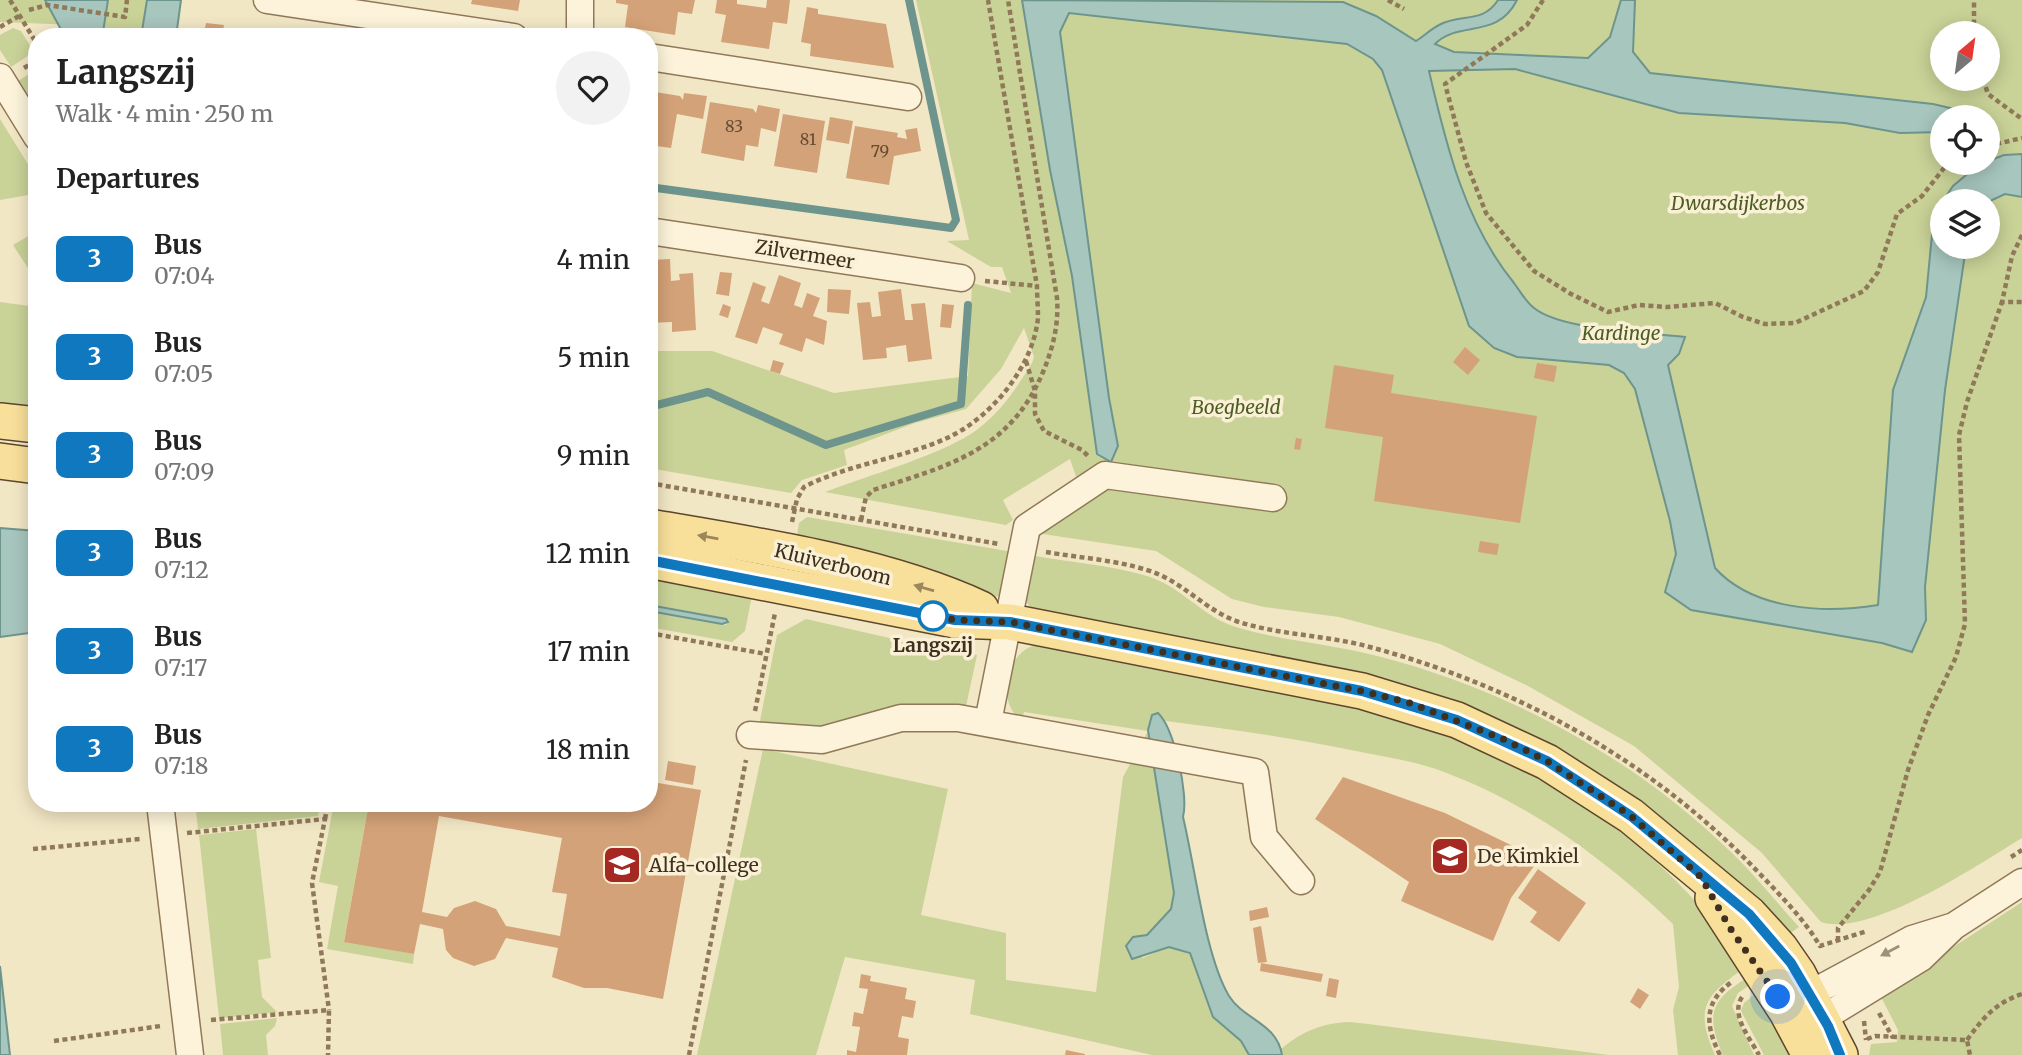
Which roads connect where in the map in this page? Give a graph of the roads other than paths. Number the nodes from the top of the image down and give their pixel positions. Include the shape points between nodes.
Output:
1 (267, 0) edge
2 (580, 0) edge
3 (454, 28) edge
4 (580, 28) edge
5 (658, 58) edge
6 (0, 78) edge
7 (908, 97) dead end
8 (28, 123) edge
9 (658, 232) edge
10 (961, 278) road end
11 (0, 421) edge
12 (28, 424) edge
13 (0, 461) edge
14 (28, 465) edge
15 (1273, 498) dead end
16 (658, 530) edge
17 (658, 561) edge
18 (783, 568) junction
19 (1010, 622) junction
20 (988, 722) junction
21 (750, 735) road end
22 (161, 812) edge
23 (1301, 881) dead end
24 (2022, 882) edge
25 (1808, 1011) junction
26 (1853, 1047) edge
27 (190, 1055) edge
28 (1810, 1055) edge

1 - 3 street
2 - 4 street
5 - 7 street
6 - 8 street
9 - 10 street, Zilvermeer
11 - 12 main road
13 - 14 main road
15 - 19 street via 1105,475 1027,527
18 -> 16 main road, Kluiverboom
17 - 18 main road, Kluiverboom
18 - 19 main road, Kluiverboom via 955,620
19 - 20 street
19 - 25 main road, Kluiverboom via 1362,691 1457,720 1547,761 1631,816 1749,914 1769,936
20 - 21 street via 901,718 822,740
20 - 23 street via 1255,772 1264,836
22 - 27 street
24 - 25 street via 1954,926 1912,939
25 - 26 main road
25 - 28 main road

